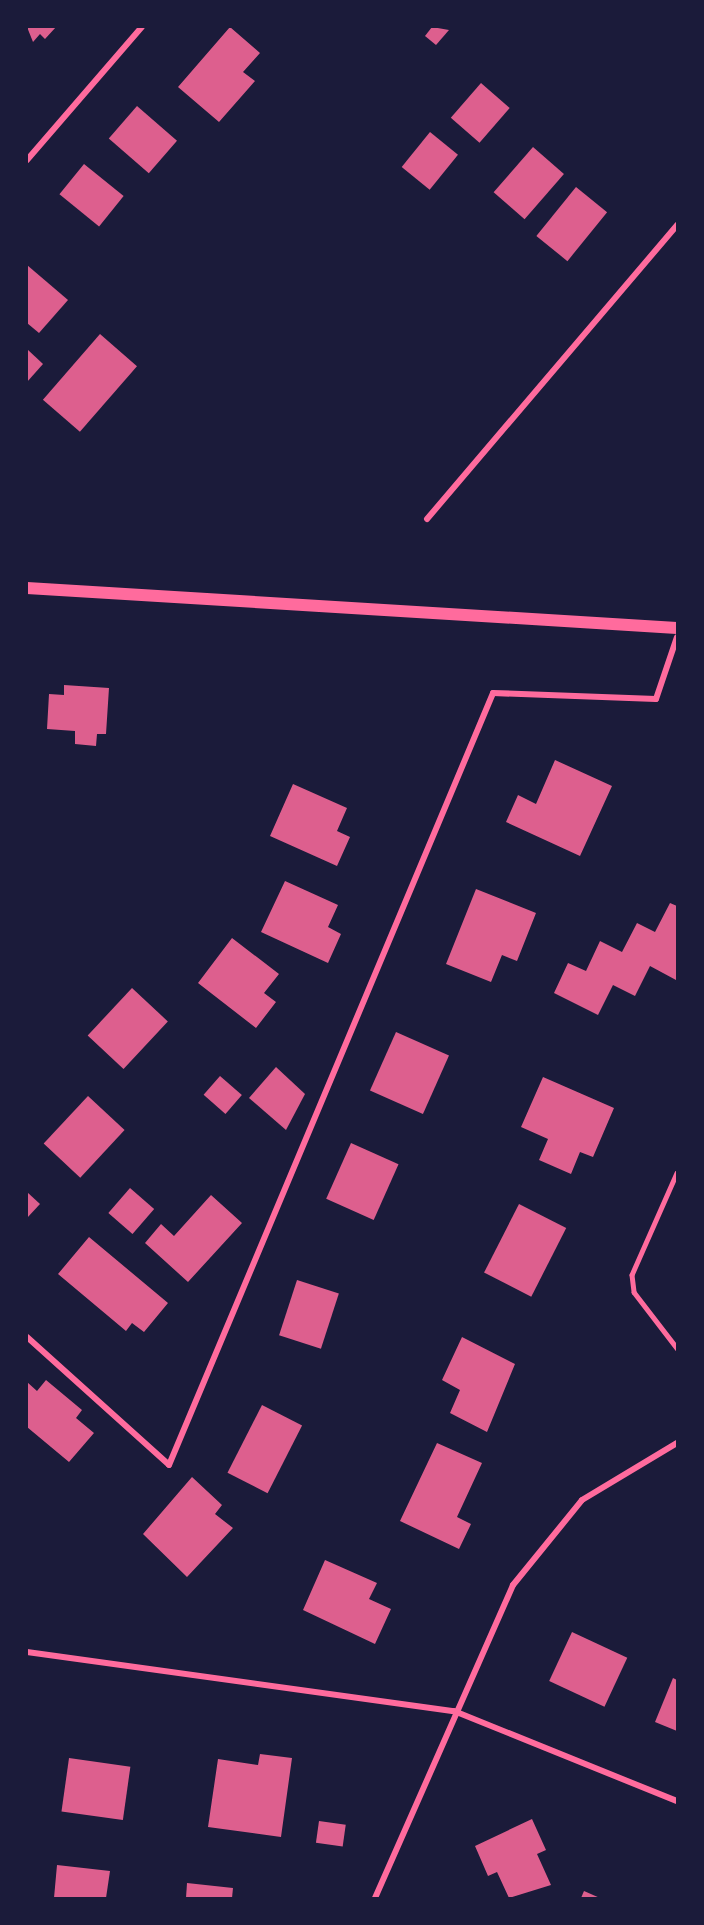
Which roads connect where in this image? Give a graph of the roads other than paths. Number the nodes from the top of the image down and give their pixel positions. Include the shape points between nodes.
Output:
1 (142, 27) edge
2 (27, 160) edge
3 (677, 225) edge
4 (427, 519) dead end
5 (27, 588) edge
6 (677, 628) edge
7 (677, 637) edge
8 (677, 1173) edge
9 (27, 1337) edge
10 (677, 1348) edge
11 (677, 1443) edge
12 (27, 1652) edge
13 (454, 1711) junction
14 (677, 1801) edge
15 (375, 1898) edge

1 - 2 street
3 - 4 street
5 - 6 main road
7 - 9 street via 656,699 493,693 169,1465
8 - 10 lane via 632,1275 634,1292
11 - 13 street via 582,1500 513,1585
12 - 13 street
13 - 14 street
13 - 15 street

